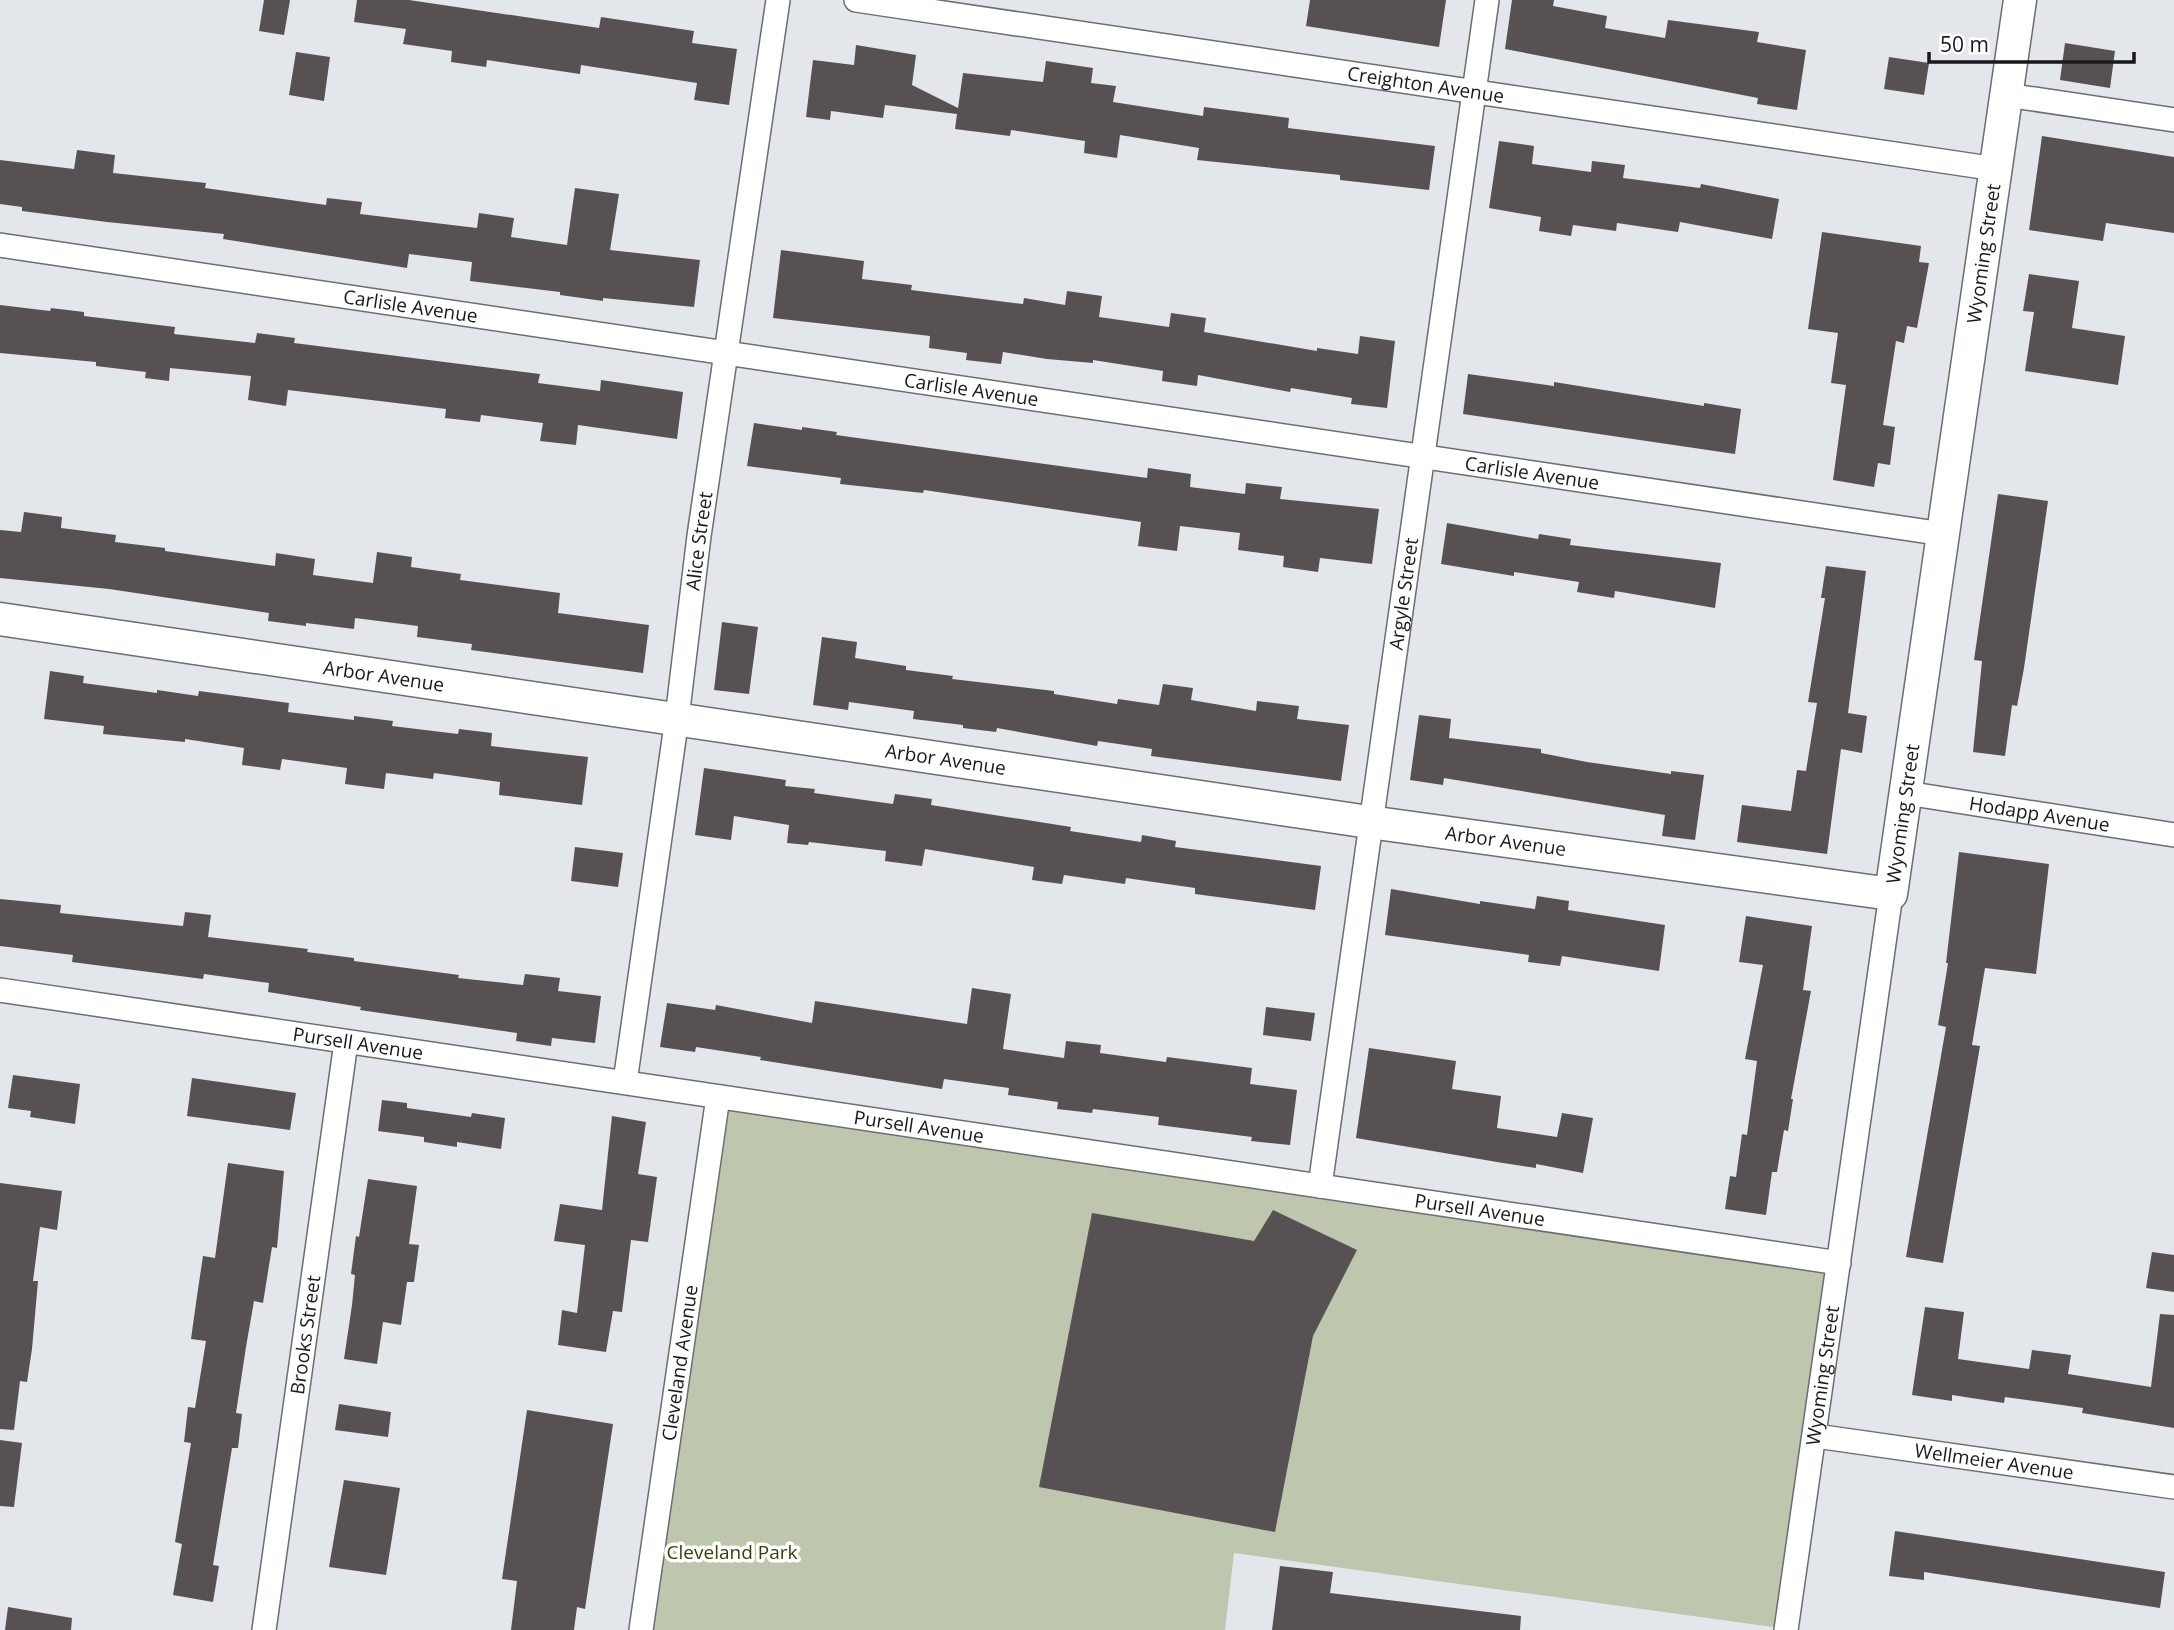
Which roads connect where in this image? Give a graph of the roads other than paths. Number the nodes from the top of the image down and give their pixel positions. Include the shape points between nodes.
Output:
1 (778, 0) edge
2 (856, 0) edge
3 (1487, 0) edge
4 (2020, 0) edge
5 (1471, 92) junction
6 (2007, 95) junction
7 (2174, 120) edge
8 (1996, 169) junction
9 (0, 246) edge
10 (727, 353) junction
11 (1421, 456) junction
12 (1943, 534) junction
13 (0, 619) edge
14 (677, 718) junction
15 (1906, 793) junction
16 (1369, 822) junction
17 (2174, 835) edge
18 (1891, 894) junction
19 (0, 990) edge
20 (346, 1042) junction
21 (625, 1082) junction
22 (718, 1097) junction
23 (1320, 1185) junction
24 (1839, 1263) junction
25 (1816, 1436) junction
26 (2174, 1487) edge
27 (264, 1630) edge
28 (641, 1630) edge
29 (1786, 1630) edge

1 - 10 street, Alice Street
2 - 5 street, Creighton Avenue
3 - 5 street, Argyle Street
4 - 6 street, Wyoming Street
5 - 8 street, Creighton Avenue
5 - 11 street, Argyle Street
6 - 7 street
6 - 8 street, Wyoming Street
8 - 12 street, Wyoming Street
9 - 10 street, Carlisle Avenue
10 - 11 street, Carlisle Avenue
10 - 14 street, Alice Street
11 - 12 street, Carlisle Avenue
11 - 16 street, Argyle Street
12 - 15 street, Wyoming Street
13 - 14 street, Arbor Avenue
14 - 16 street, Arbor Avenue
14 - 21 street, Alice Street
15 - 17 street, Hodapp Avenue
15 - 18 street, Wyoming Street
16 - 18 street, Arbor Avenue
16 - 23 street, Argyle Street
18 - 24 street, Wyoming Street
19 - 20 street, Pursell Avenue
20 - 21 street, Pursell Avenue
20 - 27 street, Brooks Street
21 - 22 street, Pursell Avenue
22 - 23 street, Pursell Avenue
22 - 28 street, Cleveland Avenue
23 - 24 street, Pursell Avenue
24 - 25 street, Wyoming Street
25 - 26 street, Wellmeier Avenue
25 - 29 street, Wyoming Street

